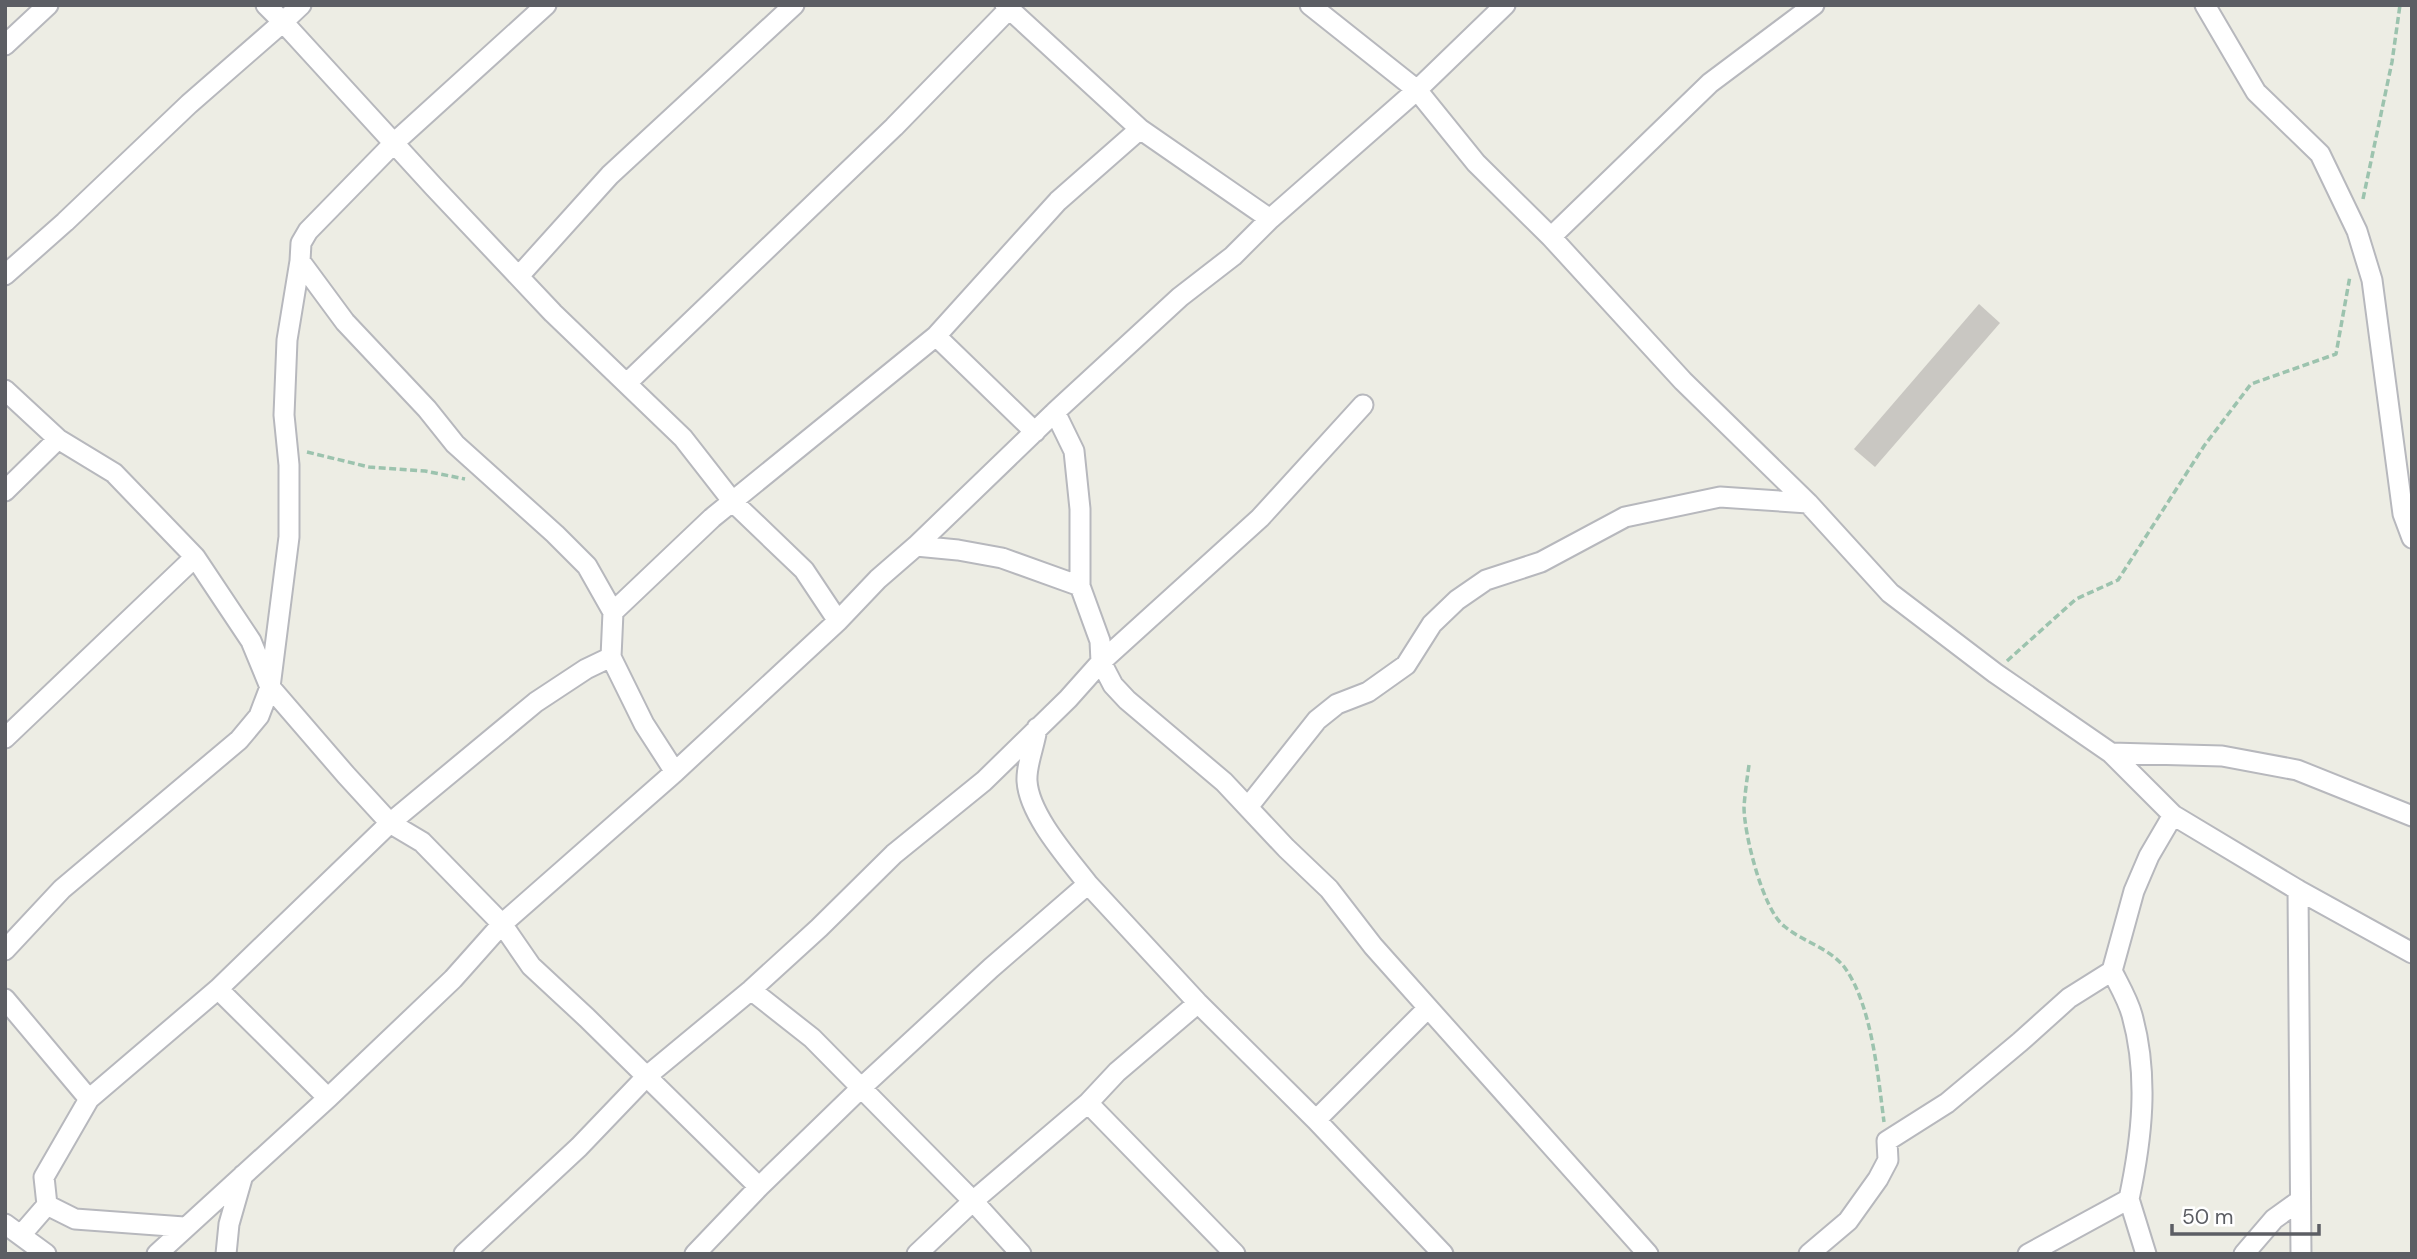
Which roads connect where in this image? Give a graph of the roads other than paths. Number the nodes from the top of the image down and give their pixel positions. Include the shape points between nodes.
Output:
1 (48, 5) edge
2 (266, 5) edge
3 (301, 5) edge
4 (546, 5) edge
5 (794, 5) edge
6 (1310, 5) edge
7 (1505, 5) edge
8 (1814, 5) edge
9 (2205, 5) edge
10 (1007, 7) edge
11 (283, 22) junction
12 (5, 45) edge
13 (1417, 90) junction
14 (1140, 129) junction
15 (395, 142) junction
16 (1270, 219) junction
17 (1552, 237) junction
18 (300, 261) junction
19 (5, 275) edge
20 (519, 276) junction
21 (936, 336) junction
22 (627, 383) junction
23 (5, 390) edge
24 (1363, 405) dead end
25 (1055, 412) junction
26 (1035, 432) junction
27 (58, 439) junction
28 (5, 491) edge
29 (733, 502) junction
30 (1808, 503) junction
31 (2412, 538) edge
32 (916, 546) junction
33 (195, 557) junction
34 (1080, 586) junction
35 (614, 612) junction
36 (838, 621) junction
37 (611, 657) junction
38 (1101, 662) junction
39 (270, 687) junction
40 (1037, 728) junction
41 (5, 738) edge
42 (2111, 753) junction
43 (675, 772) junction
44 (1248, 807) junction
45 (2173, 815) junction
46 (2412, 816) edge
47 (390, 823) junction
48 (1088, 884) junction
49 (2298, 890) junction
50 (502, 924) junction
51 (5, 950) edge
52 (2412, 953) edge
53 (2112, 971) junction
54 (218, 989) junction
55 (751, 990) junction
56 (5, 999) edge
57 (1198, 1003) junction
58 (1428, 1008) junction
59 (647, 1076) junction
60 (861, 1088) junction
61 (328, 1098) junction
62 (89, 1099) junction
63 (1088, 1103) junction
64 (1316, 1119) junction
65 (243, 1174) junction
66 (759, 1187) junction
67 (2129, 1199) junction
68 (973, 1201) junction
69 (2299, 1201) junction
70 (47, 1205) junction
71 (184, 1227) junction
72 (13, 1230) edge
73 (47, 1254) edge
74 (157, 1254) edge
75 (226, 1254) edge
76 (464, 1254) edge
77 (695, 1254) edge
78 (917, 1254) edge
79 (1021, 1254) edge
80 (1235, 1254) edge
81 (1443, 1254) edge
82 (1648, 1254) edge
83 (1809, 1254) edge
84 (2028, 1254) edge
85 (2146, 1254) edge
86 (2244, 1254) edge
87 (2301, 1254) edge

1 - 12 street
2 - 11 street
3 - 11 street
4 - 15 street
5 - 20 street via 610,176
6 - 13 street
7 - 13 street
8 - 17 street via 1710,83
9 - 31 street via 2256,92 2320,154 2357,231 2372,280 2403,514
10 - 14 street
10 - 22 street via 894,127
11 - 15 street
11 - 19 street
13 - 16 street
13 - 17 street via 1476,163
14 - 16 street
14 - 21 street via 1058,201
15 - 18 street via 307,231
15 - 20 street
16 - 25 street
17 - 30 street via 1683,382
18 - 35 street via 345,322 455,444 587,566
18 - 39 street via 287,340 284,415 289,537
20 - 22 street
21 - 26 street
21 - 29 street
22 - 29 street via 682,438
23 - 27 street
24 - 38 street via 1260,518
25 - 26 street
25 - 34 street via 1074,452
26 - 32 street
27 - 28 street
27 - 33 street via 114,473
29 - 35 street
29 - 36 street via 804,570
30 - 42 street via 1891,593 1995,673
30 - 44 street via 1720,497 1625,517 1541,562 1486,580 1432,624 1406,665 1317,720
32 - 34 street via 1002,558
32 - 36 street
33 - 39 street via 251,641
33 - 41 street
34 - 38 street via 1100,641
35 - 37 street
36 - 43 street
37 - 43 street via 644,724
37 - 47 street via 536,702
38 - 40 street
38 - 44 street via 1127,700
39 - 47 street
39 - 51 street via 259,716 239,740 62,889
40 - 48 street via 1027,784 1043,824
40 - 55 street via 984,780 894,854
42 - 45 street
42 - 46 street via 2222,756 2297,770
43 - 50 street
44 - 58 street via 1329,889
45 - 49 street
45 - 53 street via 2134,891
47 - 50 street via 422,842
47 - 54 street
48 - 57 street
48 - 60 street
49 - 52 street
49 - 69 street
50 - 59 street via 531,966
50 - 61 street via 453,979
53 - 67 street via 2132,1014 2143,1075
53 - 83 street via 2068,998 1947,1103 1887,1141 1888,1160 1878,1179 1848,1221
54 - 61 street
54 - 62 street
55 - 59 street
55 - 60 street via 812,1038
56 - 62 street
57 - 63 street
57 - 64 street
58 - 64 street
58 - 82 street
59 - 66 street
59 - 76 street
60 - 66 street
60 - 68 street
61 - 65 street
62 - 70 street via 44,1177
63 - 68 street
63 - 80 street
64 - 81 street
65 - 71 street
65 - 75 street
66 - 77 street
67 - 84 street
67 - 85 street
68 - 78 street
68 - 79 street
69 - 86 street via 2274,1219
69 - 87 street
70 - 71 street via 75,1219
70 - 72 street
71 - 74 street
72 - 73 street

